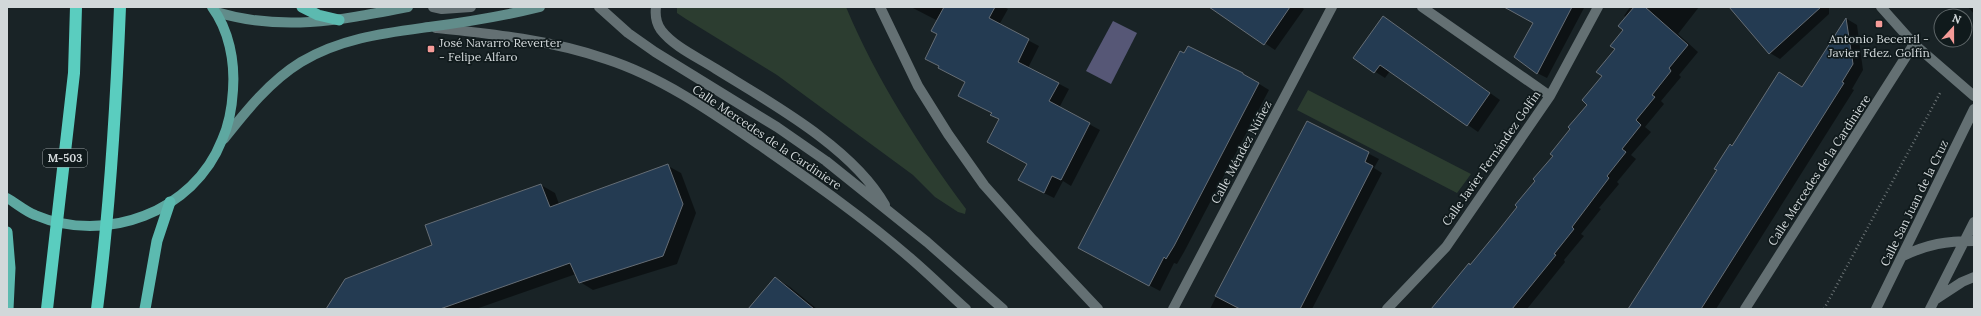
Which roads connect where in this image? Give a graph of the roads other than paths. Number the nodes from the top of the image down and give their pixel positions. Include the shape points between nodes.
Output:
1 (76, 7) edge
2 (120, 7) edge
3 (302, 7) edge
4 (408, 7) edge
5 (433, 7) edge
6 (471, 7) edge
7 (540, 7) edge
8 (599, 7) edge
9 (656, 7) edge
10 (880, 7) edge
11 (1332, 7) edge
12 (1422, 7) edge
13 (1598, 7) edge
14 (1881, 7) edge
15 (214, 10) edge
16 (339, 20) junction
17 (428, 27) junction
18 (1914, 44) junction
19 (1550, 96) junction
20 (1974, 96) edge
21 (1974, 109) edge
22 (222, 140) junction
23 (7, 198) edge
24 (170, 202) junction
25 (888, 211) junction
26 (1974, 222) edge
27 (7, 232) edge
28 (1969, 241) edge
29 (1903, 256) junction
30 (1974, 277) edge
31 (1932, 304) edge
32 (8, 309) edge
33 (47, 309) edge
34 (97, 309) edge
35 (145, 309) edge
36 (966, 309) edge
37 (1003, 309) edge
38 (1098, 309) edge
39 (1173, 309) edge
40 (1387, 309) edge
41 (1745, 309) edge
42 (1876, 309) edge

1 - 33 highway, M-503 via 74,73
2 - 34 highway via 106,231
3 - 16 highway via 318,15
4 - 16 main road
5 - 6 street
7 - 17 main road
8 - 25 street, Calle Mercedes de la Cardiniere via 628,33 655,52 777,127 826,161
9 - 25 street, Calle Mercedes de la Cardiniere via 655,17 661,30 671,39 787,114 837,150 861,171 877,190
10 - 38 street via 918,86 984,186
11 - 39 street, Calle Méndez Núñez
12 - 19 street
13 - 19 street, Calle Javier Fernández Golfín
14 - 18 street
15 - 16 main road via 234,18 258,22 306,24
15 - 22 main road via 230,43 234,81 232,105
17 - 22 main road via 364,37 319,52 277,81 247,110
17 - 36 street, Calle Mercedes de la Cardiniere via 502,36 567,48 606,58 638,71 727,123 843,205 909,256
18 - 20 street
18 - 41 street, Calle Mercedes de la Cardiniere
19 - 40 street, Calle Javier Fernández Golfín via 1446,247
21 - 29 street, Calle San Juan de la Cruz
22 - 24 main road via 198,179 181,196
23 - 24 main road via 34,215 77,226 122,224 136,220
24 - 35 highway via 157,241
25 - 37 street, Calle Mercedes de la Cardiniere
26 - 28 street
27 - 32 highway via 10,268
28 - 29 street via 1923,247
28 - 31 street
29 - 42 street, Calle San Juan de la Cruz
30 - 31 street via 1962,282

